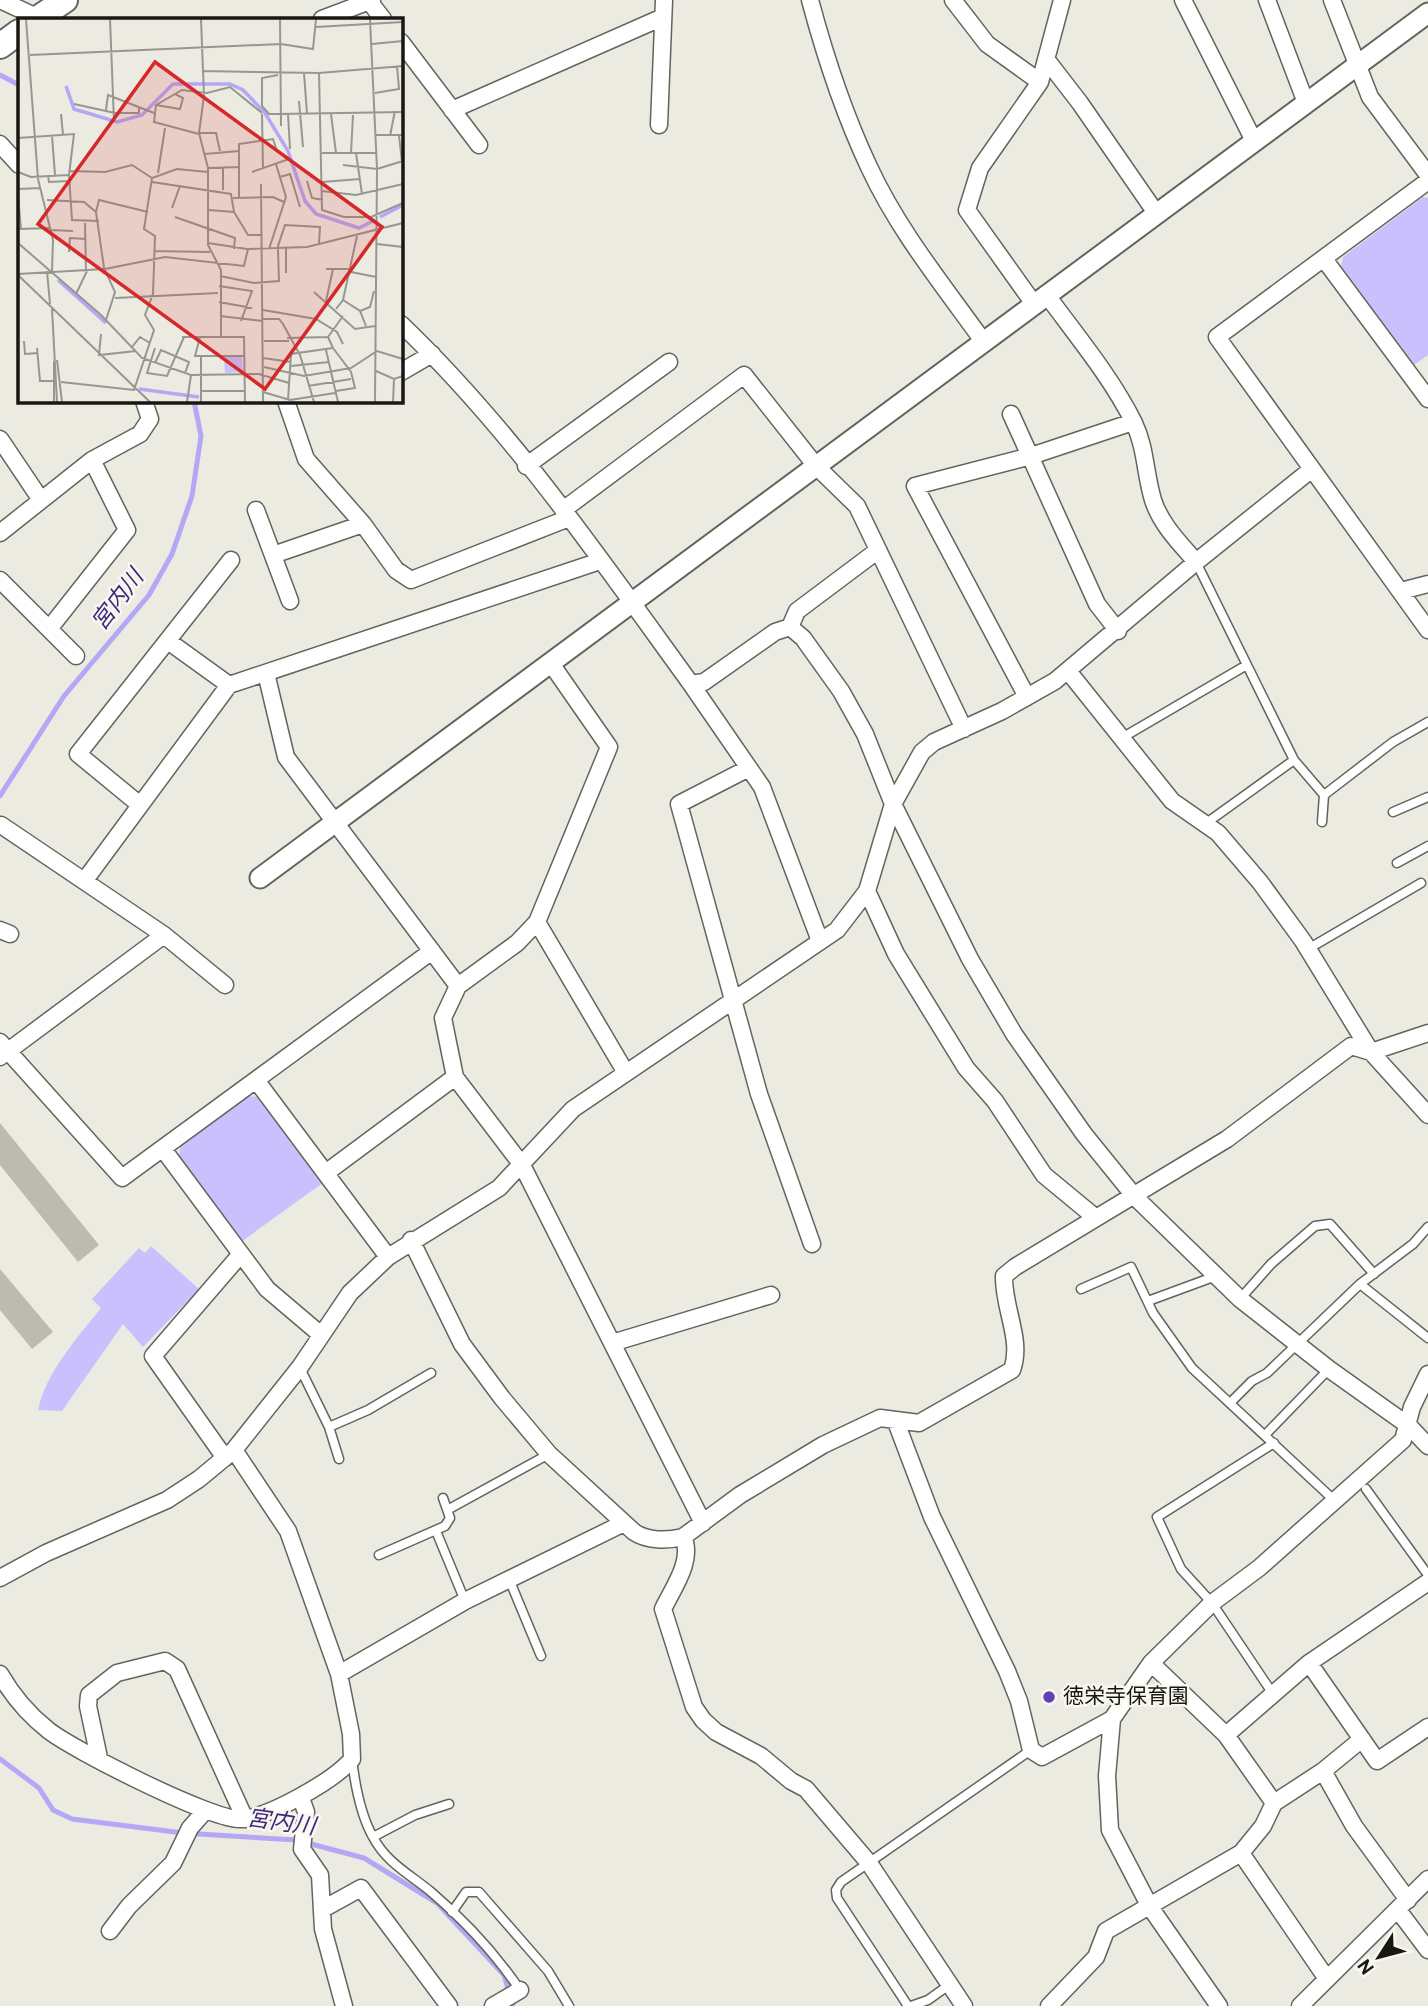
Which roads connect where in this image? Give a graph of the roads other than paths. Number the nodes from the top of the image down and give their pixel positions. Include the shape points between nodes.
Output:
1 (0, 0) edge
2 (65, 0) edge
3 (664, 0) edge
4 (810, 0) edge
5 (953, 0) edge
6 (1062, 0) edge
7 (1183, 0) edge
8 (1267, 0) edge
9 (1332, 0) edge
10 (371, 1) edge
11 (1428, 13) edge
12 (663, 17) junction
13 (37, 18) edge
14 (40, 18) edge
15 (325, 18) edge
16 (382, 18) edge
17 (18, 33) edge
18 (402, 43) edge
19 (0, 46) edge
20 (1046, 59) junction
21 (1356, 68) junction
22 (1040, 82) junction
23 (1306, 103) junction
24 (452, 110) junction
25 (659, 125) dead end
26 (1254, 141) junction
27 (0, 144) edge
28 (479, 145) dead end
29 (18, 164) edge
30 (1428, 175) edge
31 (1428, 181) edge
32 (1156, 213) junction
33 (1324, 260) junction
34 (1040, 299) junction
35 (402, 325) edge
36 (983, 341) junction
37 (432, 354) junction
38 (669, 362) dead end
39 (402, 371) edge
40 (1428, 399) edge
41 (144, 402) edge
42 (286, 402) edge
43 (1011, 414) dead end
44 (1133, 422) junction
45 (0, 439) edge
46 (1031, 456) junction
47 (92, 460) junction
48 (526, 466) junction
49 (816, 466) junction
50 (1312, 469) junction
51 (41, 500) junction
52 (256, 510) dead end
53 (566, 514) junction
54 (363, 524) junction
55 (0, 533) edge
56 (877, 551) junction
57 (273, 555) junction
58 (231, 560) dead end
59 (600, 561) junction
60 (1196, 562) junction
61 (0, 580) edge
62 (1428, 584) edge
63 (1401, 591) junction
64 (290, 601) dead end
65 (632, 604) junction
66 (790, 627) junction
67 (50, 629) junction
68 (1428, 630) edge
69 (1118, 631) junction
70 (168, 640) junction
71 (76, 656) dead end
72 (552, 664) junction
73 (1245, 666) junction
74 (1068, 671) junction
75 (266, 673) junction
76 (691, 684) junction
77 (229, 685) junction
78 (1027, 697) junction
79 (1428, 722) edge
80 (964, 729) junction
81 (1120, 739) junction
82 (1294, 760) junction
83 (749, 768) junction
84 (1324, 795) junction
85 (1428, 797) edge
86 (893, 804) junction
87 (140, 805) junction
88 (1393, 812) dead end
89 (335, 822) junction
90 (1322, 822) dead end
91 (1205, 824) junction
92 (1, 825) edge
93 (1428, 846) edge
94 (1396, 863) dead end
95 (260, 878) dead end
96 (85, 880) junction
97 (1421, 883) dead end
98 (867, 891) junction
99 (537, 922) junction
100 (164, 934) junction
101 (820, 941) junction
102 (1308, 949) junction
103 (432, 951) junction
104 (225, 985) dead end
105 (458, 986) junction
106 (734, 999) junction
107 (1428, 1033) edge
108 (3, 1049) edge
109 (1371, 1052) junction
110 (626, 1073) junction
111 (455, 1077) junction
112 (256, 1080) junction
113 (1428, 1115) edge
114 (163, 1149) junction
115 (522, 1165) junction
116 (327, 1172) junction
117 (1135, 1197) junction
118 (1096, 1218) junction
119 (1428, 1227) edge
120 (411, 1240) junction
121 (812, 1244) dead end
122 (241, 1254) junction
123 (388, 1256) junction
124 (1374, 1274) junction
125 (1216, 1276) junction
126 (1360, 1284) junction
127 (1081, 1289) dead end
128 (771, 1295) dead end
129 (1240, 1299) junction
130 (1148, 1301) junction
131 (320, 1334) junction
132 (1428, 1338) edge
133 (612, 1343) junction
134 (1297, 1344) junction
135 (300, 1367) junction
136 (1329, 1369) junction
137 (431, 1373) dead end
138 (1428, 1374) edge
139 (1231, 1402) junction
140 (896, 1422) junction
141 (1409, 1426) junction
142 (329, 1427) junction
143 (1266, 1434) junction
144 (1274, 1443) junction
145 (1428, 1446) edge
146 (229, 1454) junction
147 (549, 1454) junction
148 (340, 1458) dead end
149 (1366, 1489) dead end
150 (443, 1498) dead end
151 (1335, 1501) junction
152 (449, 1509) junction
153 (624, 1522) junction
154 (703, 1522) junction
155 (436, 1531) junction
156 (682, 1537) junction
157 (379, 1555) dead end
158 (1428, 1575) edge
159 (0, 1578) edge
160 (509, 1579) junction
161 (1428, 1582) edge
162 (465, 1601) junction
163 (1212, 1603) junction
164 (541, 1656) dead end
165 (1151, 1663) junction
166 (1309, 1663) junction
167 (0, 1674) edge
168 (339, 1674) junction
169 (1273, 1695) junction
170 (1112, 1719) junction
171 (1428, 1727) edge
172 (1226, 1735) junction
173 (1362, 1739) junction
174 (1031, 1750) junction
175 (99, 1758) junction
176 (352, 1759) junction
177 (1323, 1771) junction
178 (301, 1798) junction
179 (1274, 1803) junction
180 (449, 1804) dead end
181 (205, 1811) junction
182 (245, 1819) junction
183 (373, 1837) junction
184 (1241, 1853) junction
185 (869, 1863) junction
186 (1428, 1879) edge
187 (1403, 1905) junction
188 (1150, 1908) junction
189 (323, 1909) junction
190 (452, 1912) junction
191 (110, 1931) dead end
192 (1428, 1950) edge
193 (1327, 1979) junction
194 (949, 1985) junction
195 (520, 1990) joint
196 (499, 2002) edge
197 (344, 2006) edge
198 (449, 2006) edge
199 (569, 2006) edge
200 (909, 2006) edge
201 (964, 2006) edge
202 (1050, 2006) edge
203 (1219, 2006) edge
204 (1300, 2006) edge

1 - 13 street
2 - 14 main road
3 - 12 street
4 - 36 street via 869,167 915,248
5 - 22 street via 988,44
6 - 20 street
7 - 26 street
8 - 23 street
9 - 21 street
10 - 15 street
10 - 16 street
11 - 21 street
12 - 24 street
12 - 25 street
17 - 19 main road
18 - 24 street
20 - 22 street
20 - 32 street
21 - 23 street
21 - 30 street via 1370,97
22 - 34 street via 980,168 967,210
23 - 26 street
24 - 28 street
26 - 32 street
27 - 29 street
31 - 33 street
32 - 34 street
33 - 40 street
33 - 50 street via 1217,337
34 - 36 street
34 - 44 street via 1091,355
35 - 37 street
36 - 49 street
37 - 39 street
37 - 48 street
38 - 48 street
41 - 47 street via 150,419 140,434
42 - 54 street via 306,459
43 - 46 street
44 - 46 street
44 - 60 street via 1145,450 1153,502 1166,527
45 - 51 street
46 - 69 street via 1097,604
46 - 78 street via 915,486
47 - 51 street
47 - 67 street via 127,530
48 - 53 street
49 - 53 street via 744,374
49 - 56 street via 857,506
49 - 65 street
50 - 60 street
50 - 63 street
51 - 55 street
52 - 57 street
53 - 54 street via 411,580 396,570
53 - 59 street
54 - 57 street
56 - 66 street via 797,611
56 - 80 street
57 - 64 street
58 - 70 street
59 - 65 street
59 - 75 street
60 - 69 street
60 - 73 lane
61 - 67 street
62 - 63 street
63 - 68 street
65 - 72 street
65 - 76 street
66 - 76 street via 775,632 705,682
66 - 86 street via 841,691 865,734
67 - 71 street
69 - 74 street
70 - 77 street
70 - 87 street via 79,754
72 - 89 street
72 - 99 street via 609,747
73 - 81 lane
73 - 82 lane
74 - 78 street
74 - 81 street
75 - 77 street
75 - 89 street via 286,757
76 - 83 street
77 - 87 street
78 - 80 street
79 - 84 lane via 1393,742
80 - 86 street via 922,752
81 - 91 street via 1172,801
82 - 84 lane
82 - 91 lane
83 - 101 street via 762,787
83 - 106 street via 679,804
84 - 90 lane
85 - 88 lane
86 - 98 street
86 - 117 street via 970,959 1014,1034
87 - 96 street
89 - 95 street
89 - 103 street
91 - 102 street via 1260,882
92 - 96 street
93 - 94 lane
96 - 100 street
97 - 102 lane
98 - 101 street via 837,930
98 - 118 street via 895,954 966,1068 995,1101 1044,1175
99 - 105 street via 517,943
99 - 110 street
100 - 104 street
100 - 108 street
101 - 106 street
102 - 109 street
103 - 105 street
103 - 112 street
105 - 111 street via 443,1018
106 - 110 street
106 - 121 street via 759,1094
107 - 109 street
108 - 114 street via 122,1178
109 - 113 street
109 - 117 street via 1351,1046 1227,1139
110 - 115 street via 573,1109
111 - 115 street
111 - 116 street
112 - 114 street
112 - 116 street
114 - 122 street
115 - 120 street via 499,1188
115 - 133 street
116 - 123 street
117 - 118 street
117 - 125 street
118 - 140 street via 1004,1276 1017,1355 1012,1370 919,1423
119 - 124 lane
120 - 123 street
120 - 147 street via 462,1344
122 - 131 street via 267,1289
122 - 146 street via 153,1356
123 - 131 street via 351,1293
124 - 126 lane
124 - 129 lane via 1330,1224 1324,1223 1271,1264
125 - 129 street
125 - 130 lane
126 - 132 lane
126 - 134 lane
127 - 130 lane via 1131,1267
128 - 133 street
129 - 134 street
130 - 139 lane via 1192,1368
131 - 135 street
133 - 154 street
134 - 136 street
134 - 139 lane
135 - 142 lane
135 - 146 street
136 - 141 street
136 - 143 lane
137 - 142 lane
138 - 141 street via 1412,1407
139 - 143 lane
140 - 154 street via 880,1418 823,1445
140 - 174 street via 932,1517 1007,1671
141 - 145 street
141 - 151 street via 1403,1440
142 - 148 lane
143 - 144 lane
144 - 151 lane
144 - 163 lane via 1157,1517 1181,1569
146 - 159 street via 167,1500
146 - 168 street via 288,1531
147 - 152 lane
147 - 153 street
149 - 158 lane
150 - 152 lane
151 - 163 street
152 - 155 lane via 450,1518
153 - 156 street via 642,1537
153 - 160 street
154 - 156 street
155 - 157 lane
155 - 162 lane
156 - 185 street via 688,1548 686,1559 663,1609 694,1707 716,1732 761,1756 806,1789
160 - 162 street
160 - 164 lane
161 - 166 street
162 - 168 street
163 - 165 street
163 - 169 lane
165 - 170 street
165 - 172 street
166 - 169 street
166 - 173 street
167 - 175 street via 30,1715 50,1732
168 - 176 street
169 - 172 street
170 - 174 street via 1042,1757
170 - 188 street via 1107,1776 1110,1830
171 - 173 street via 1377,1761
172 - 179 street
173 - 177 street
174 - 185 lane
175 - 181 street
175 - 182 street via 89,1695 117,1673 165,1661 177,1669
176 - 178 street
176 - 183 lane
177 - 179 street
177 - 187 street
178 - 182 street
178 - 189 street via 306,1812 303,1841 320,1875
179 - 184 street
180 - 183 lane
181 - 182 street
181 - 191 street via 173,1863
183 - 190 lane via 393,1864
184 - 188 street
184 - 193 street
185 - 194 street
185 - 200 lane via 841,1882 837,1898
186 - 187 street
187 - 192 street
187 - 193 street
188 - 202 street via 1107,1931 1096,1957
188 - 203 street
189 - 197 street via 329,1961
189 - 198 street via 361,1888
190 - 195 lane via 500,1961
190 - 199 lane via 466,1892 479,1892 548,1970
193 - 204 street
194 - 200 lane via 928,2000
194 - 201 street
195 - 196 street

